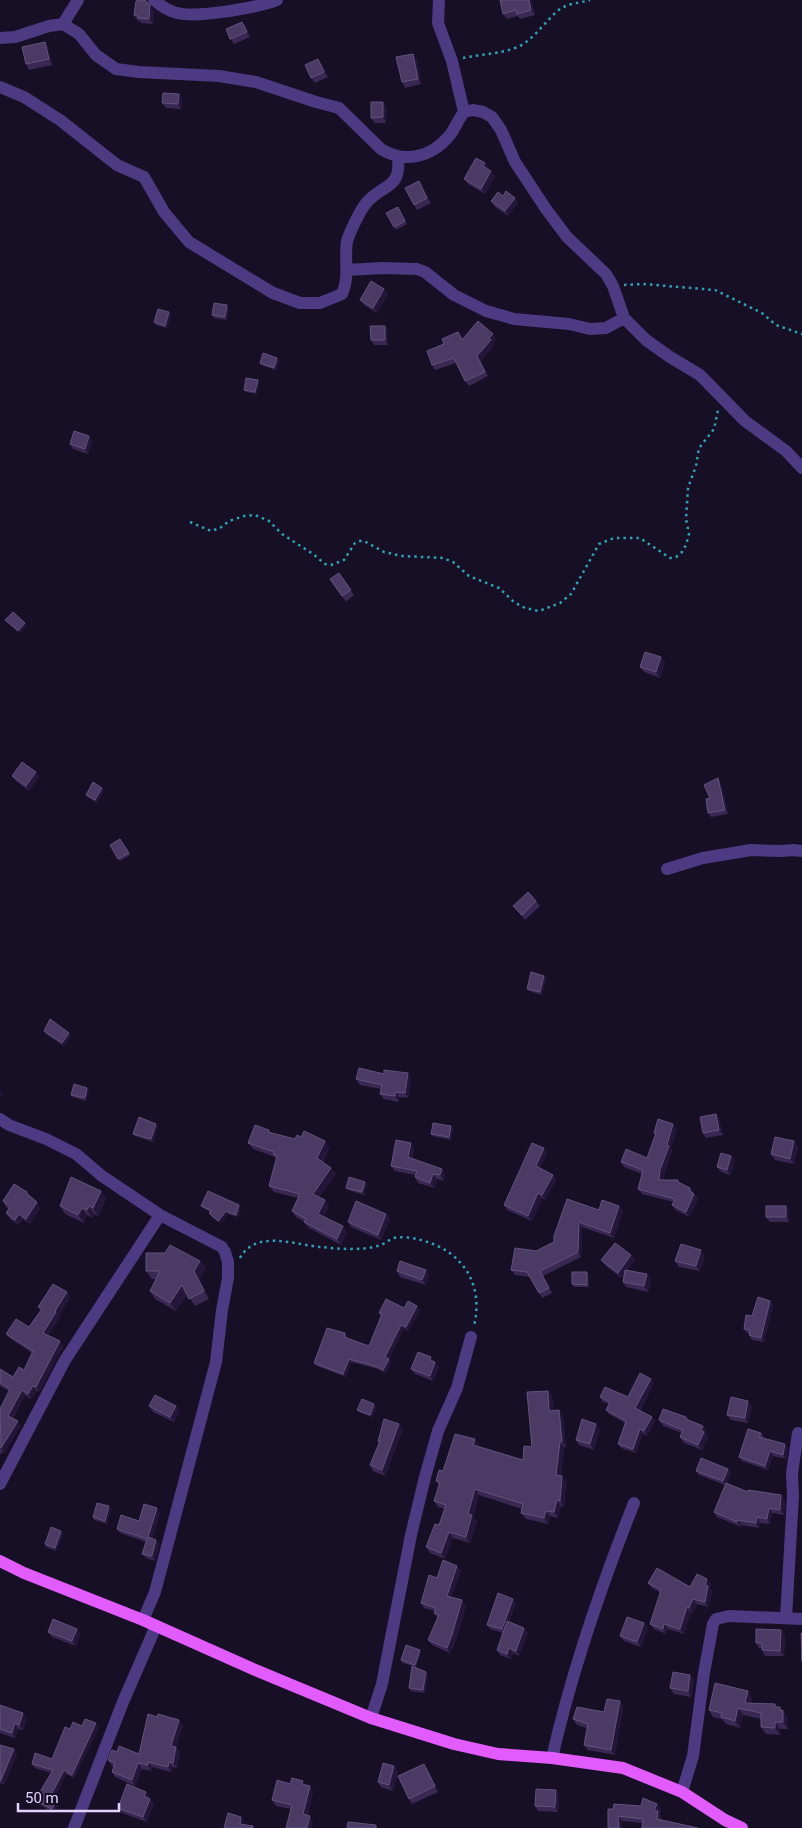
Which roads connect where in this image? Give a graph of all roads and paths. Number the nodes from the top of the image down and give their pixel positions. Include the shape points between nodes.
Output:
1 (78, 0) edge
2 (154, 0) edge
3 (277, 0) edge
4 (439, 0) edge
5 (590, 0) edge
6 (63, 24) junction
7 (0, 38) edge
8 (452, 61) junction
9 (0, 87) edge
10 (464, 112) junction
11 (398, 156) junction
12 (347, 270) junction
13 (613, 286) junction
14 (624, 318) junction
15 (802, 334) edge
16 (723, 400) junction
17 (802, 468) edge
18 (190, 522) dead end
19 (802, 851) edge
20 (667, 869) dead end
21 (0, 1119) edge
22 (160, 1215) junction
23 (228, 1278) junction
24 (471, 1337) joint
25 (798, 1433) dead end
26 (0, 1484) edge
27 (634, 1502) dead end
28 (0, 1561) edge
29 (786, 1618) junction
30 (802, 1619) edge
31 (142, 1620) junction
32 (156, 1626) junction
33 (371, 1718) junction
34 (552, 1758) junction
35 (682, 1792) junction
36 (74, 1828) edge
37 (742, 1828) edge

1 - 6 street
2 - 3 street via 163,8 179,14 235,10
4 - 8 street via 438,23
5 - 8 path via 561,9 543,28 506,52
6 - 7 street
6 - 11 street via 79,34 96,55 116,69 219,76 256,82 339,108 381,149
8 - 10 street
9 - 12 street via 24,97 60,120 117,166 144,177 164,212 189,242 273,293 300,303 334,299 342,294
10 - 11 street via 450,135 436,148 418,157
10 - 13 street via 473,110 492,117 515,162 546,209 567,237 606,274
11 - 12 street via 396,178 368,200 355,221 347,240
12 - 14 street via 417,269 454,296 486,311 514,319 590,329 606,328
13 - 14 street
13 - 15 path via 643,284 715,290 762,313 776,325
14 - 16 street via 646,340 700,375
16 - 17 street
16 - 18 path via 714,428 699,448 688,488 686,519 689,534 682,552 670,558 640,538 614,538 600,544 571,594 560,604 539,611 514,602 499,588 469,576 443,558 402,556 359,541 344,560 331,565 282,534 269,521 255,515 229,521 211,530
19 - 20 street via 751,850 703,858
21 - 22 street via 76,1154 102,1176
22 - 23 street via 222,1247 228,1262
22 - 26 street via 65,1360
23 - 24 path via 243,1252 258,1243 273,1240 301,1246 348,1249 381,1245 394,1238 412,1238 445,1251 460,1261 470,1276 477,1293 477,1315
23 - 31 street via 216,1362 155,1592
24 - 33 street via 457,1388 438,1431 425,1477 382,1684
25 - 29 street via 792,1473
27 - 34 street via 582,1648
28 - 31 main road
29 - 30 street
29 - 35 street via 723,1617 713,1624 693,1756
31 - 32 main road
32 - 33 main road
32 - 36 street
33 - 34 main road via 498,1754
34 - 35 main road via 623,1768
35 - 37 main road

